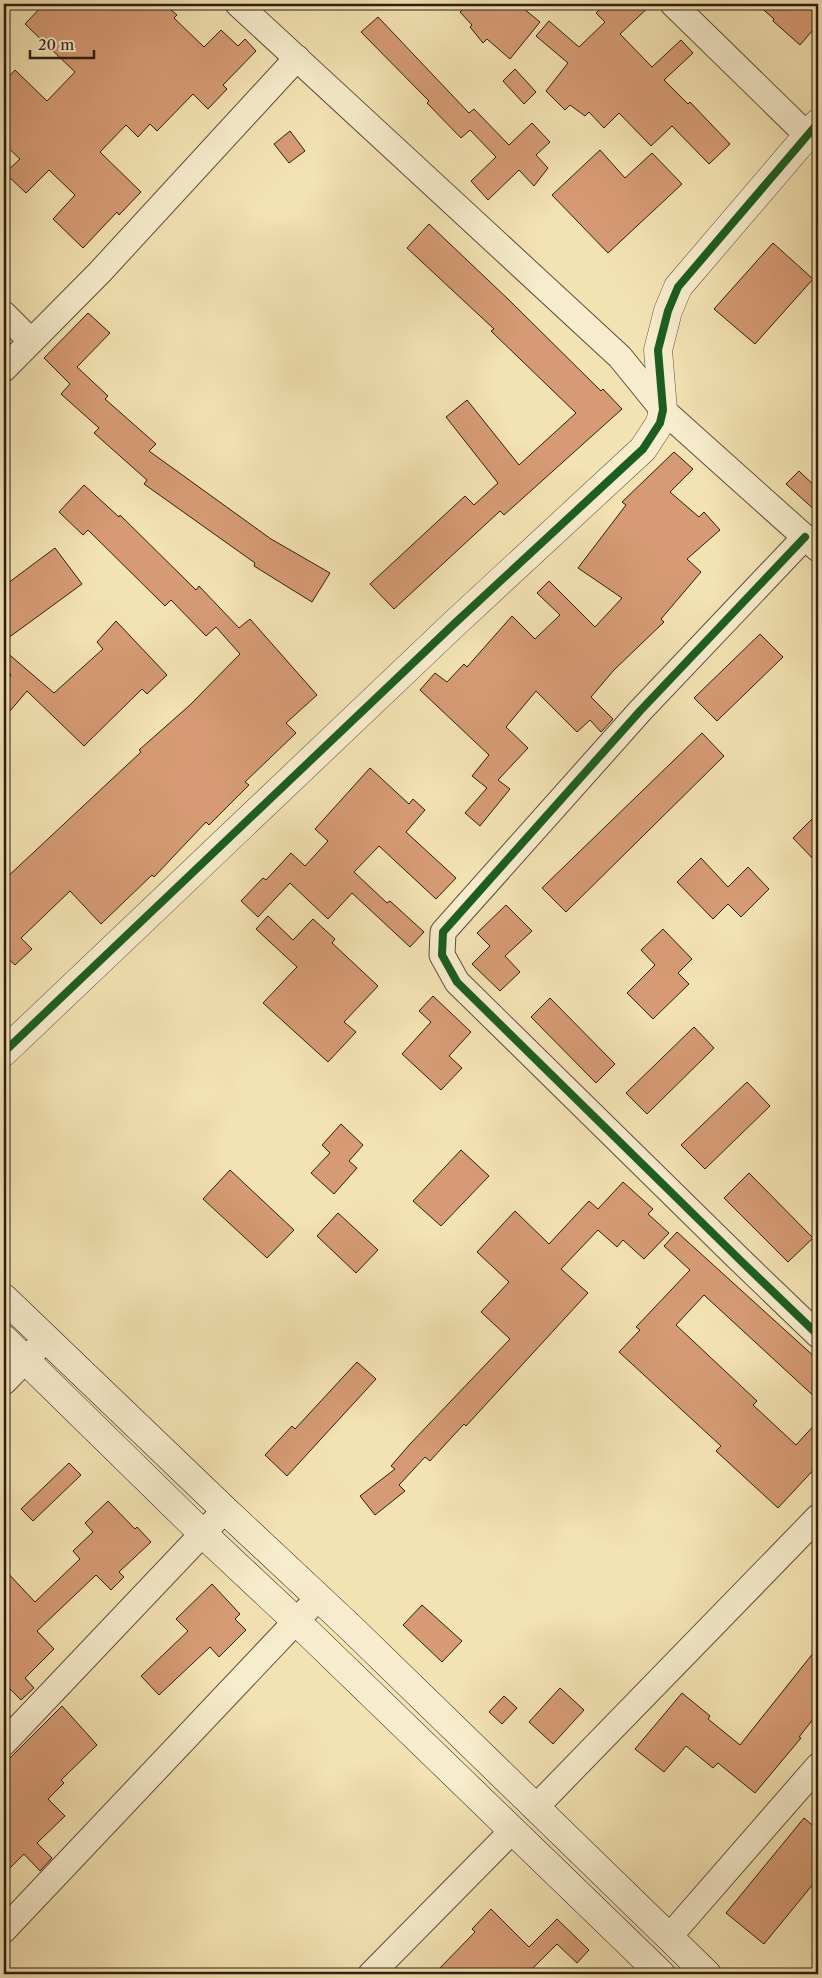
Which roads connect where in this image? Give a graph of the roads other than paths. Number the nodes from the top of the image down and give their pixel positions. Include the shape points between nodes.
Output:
1 (238, 4) edge
2 (673, 4) edge
3 (297, 58) junction
4 (813, 129) edge
5 (4, 314) edge
6 (31, 341) junction
7 (4, 370) edge
8 (663, 410) junction
9 (812, 543) edge
10 (4, 1052) edge
11 (4, 1298) edge
12 (818, 1334) edge
13 (4, 1339) edge
14 (46, 1339) junction
15 (26, 1360) junction
16 (4, 1382) edge
17 (225, 1510) junction
18 (818, 1517) edge
19 (202, 1533) junction
20 (320, 1597) junction
21 (297, 1622) junction
22 (350, 1627) junction
23 (327, 1650) junction
24 (4, 1743) edge
25 (818, 1766) edge
26 (535, 1808) junction
27 (513, 1830) junction
28 (4, 1930) edge
29 (669, 1937) junction
30 (372, 1974) edge
31 (661, 1974) edge
32 (707, 1974) edge

1 - 3 street
2 - 4 street
3 - 6 street via 100,272
3 - 8 street via 620,357
4 - 8 main road via 678,287 658,350
5 - 6 street
6 - 7 street
8 - 9 street
8 - 10 main road via 660,423 642,449
9 - 12 street via 640,711 443,932 442,955 457,982
11 - 14 main road
13 - 15 main road
14 - 15 street
14 - 17 main road
15 - 16 street
15 - 19 main road
17 - 19 street
17 - 20 main road
18 - 26 street
19 - 21 main road
19 - 24 street
20 - 21 street
20 - 22 main road
21 - 23 main road
21 - 28 street
22 - 23 street
22 - 26 main road
23 - 27 main road
25 - 29 street
26 - 27 main road
26 - 29 main road
27 - 30 street
27 - 31 main road
29 - 32 main road

